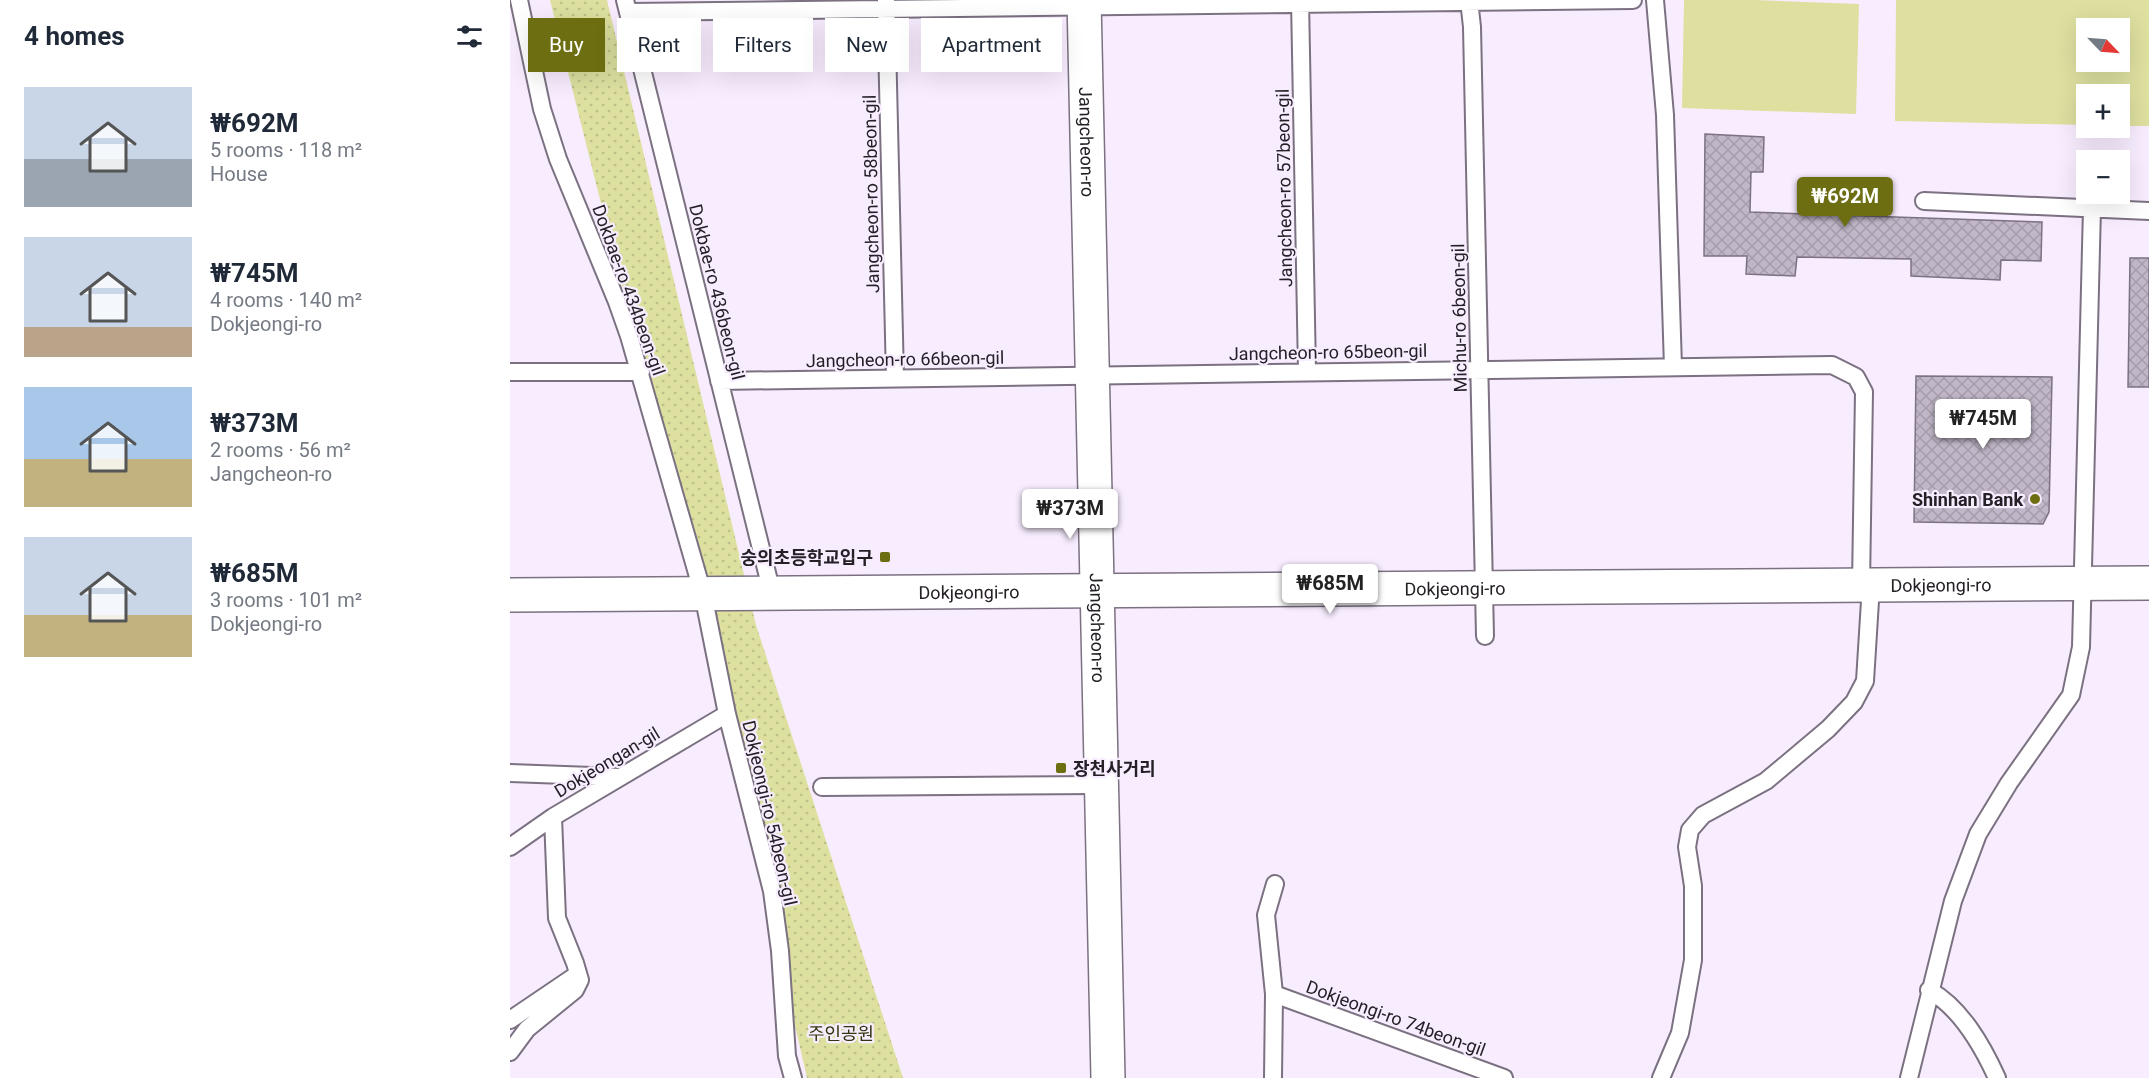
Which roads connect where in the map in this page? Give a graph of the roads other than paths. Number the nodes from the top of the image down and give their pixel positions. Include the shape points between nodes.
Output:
1 (519, 0) edge
2 (1633, 0) edge
3 (1655, 0) edge
4 (1469, 1) edge
5 (1300, 2) edge
6 (1084, 3) edge
7 (886, 4) edge
8 (710, 5) edge
9 (627, 6) edge
10 (510, 30) edge
11 (527, 42) junction
12 (1923, 201) dead end
13 (2092, 208) junction
14 (2149, 211) edge
15 (1673, 367) junction
16 (1479, 369) junction
17 (510, 372) edge
18 (641, 372) junction
19 (1308, 372) junction
20 (1092, 375) junction
21 (895, 378) junction
22 (720, 381) junction
23 (2083, 583) junction
24 (2149, 583) edge
25 (1866, 585) junction
26 (1484, 588) junction
27 (1096, 591) junction
28 (772, 593) junction
29 (703, 594) junction
30 (510, 595) edge
31 (1485, 636) dead end
32 (727, 714) junction
33 (510, 773) edge
34 (620, 777) junction
35 (1101, 785) junction
36 (822, 787) dead end
37 (554, 817) junction
38 (510, 847) edge
39 (1275, 884) dead end
40 (578, 974) junction
41 (1929, 990) junction
42 (1274, 994) junction
43 (510, 1020) edge
44 (510, 1052) edge
45 (793, 1078) edge
46 (1108, 1078) edge
47 (1273, 1078) edge
48 (1504, 1078) edge
49 (1661, 1078) edge
50 (1909, 1078) edge
51 (1997, 1078) edge

1 - 11 lane, Dokbae-ro 434beon-gil
2 - 4 lane
3 - 15 lane via 1665,115
4 - 5 lane
4 - 16 lane, Michu-ro 6beon-gil
5 - 6 lane
5 - 19 lane, Jangcheon-ro 57beon-gil
6 - 7 lane
6 - 20 street, Jangcheon-ro
7 - 8 lane
7 - 21 lane, Jangcheon-ro 58beon-gil
8 - 9 lane
9 - 22 lane, Dokbae-ro 436beon-gil
10 - 11 lane
11 - 18 lane, Dokbae-ro 434beon-gil via 558,159 617,302
12 - 13 lane
13 - 14 lane
13 - 23 lane
15 - 16 lane, Jangcheon-ro 65beon-gil
15 - 25 lane, Jangcheon-ro 65beon-gil via 1832,365 1856,377 1864,392
16 - 19 lane, Jangcheon-ro 65beon-gil
16 - 26 lane, Michu-ro 6beon-gil
17 - 18 lane
18 - 29 lane, Dokbae-ro 434beon-gil
19 - 20 lane, Jangcheon-ro 65beon-gil
20 - 21 lane, Jangcheon-ro 66beon-gil
20 - 27 street, Jangcheon-ro
21 - 22 lane, Jangcheon-ro 66beon-gil
22 - 28 lane, Dokbae-ro 436beon-gil
23 - 24 street, Dokjeongi-ro
23 - 25 street, Dokjeongi-ro
23 - 41 lane via 2081,647 2071,695 1978,834 1953,901
25 - 26 street, Dokjeongi-ro
25 - 49 lane, Jangcheon-ro 65beon-gil via 1865,681 1854,702 1766,781 1703,815 1690,830 1686,847 1693,886 1693,960 1680,1032
26 - 27 street, Dokjeongi-ro
26 - 31 lane, Michu-ro 6beon-gil
27 - 28 street, Dokjeongi-ro
27 - 35 street, Jangcheon-ro
28 - 29 street, Dokjeongi-ro
29 - 30 street, Dokjeongi-ro
29 - 32 lane, Dokjeongi-ro 54beon-gil
32 - 34 lane, Dokjeongan-gil
32 - 45 lane, Dokjeongi-ro 54beon-gil via 772,891 787,1056
33 - 34 lane
34 - 37 lane, Dokjeongan-gil
35 - 36 lane
35 - 46 street, Jangcheon-ro
37 - 38 lane, Dokjeongan-gil
37 - 40 lane via 557,918
39 - 42 lane via 1266,915
40 - 43 lane
40 - 44 lane via 580,980 575,990 527,1029
41 - 50 lane
41 - 51 lane via 1944,998 1967,1026
42 - 47 lane
42 - 48 lane, Dokjeongi-ro 74beon-gil

